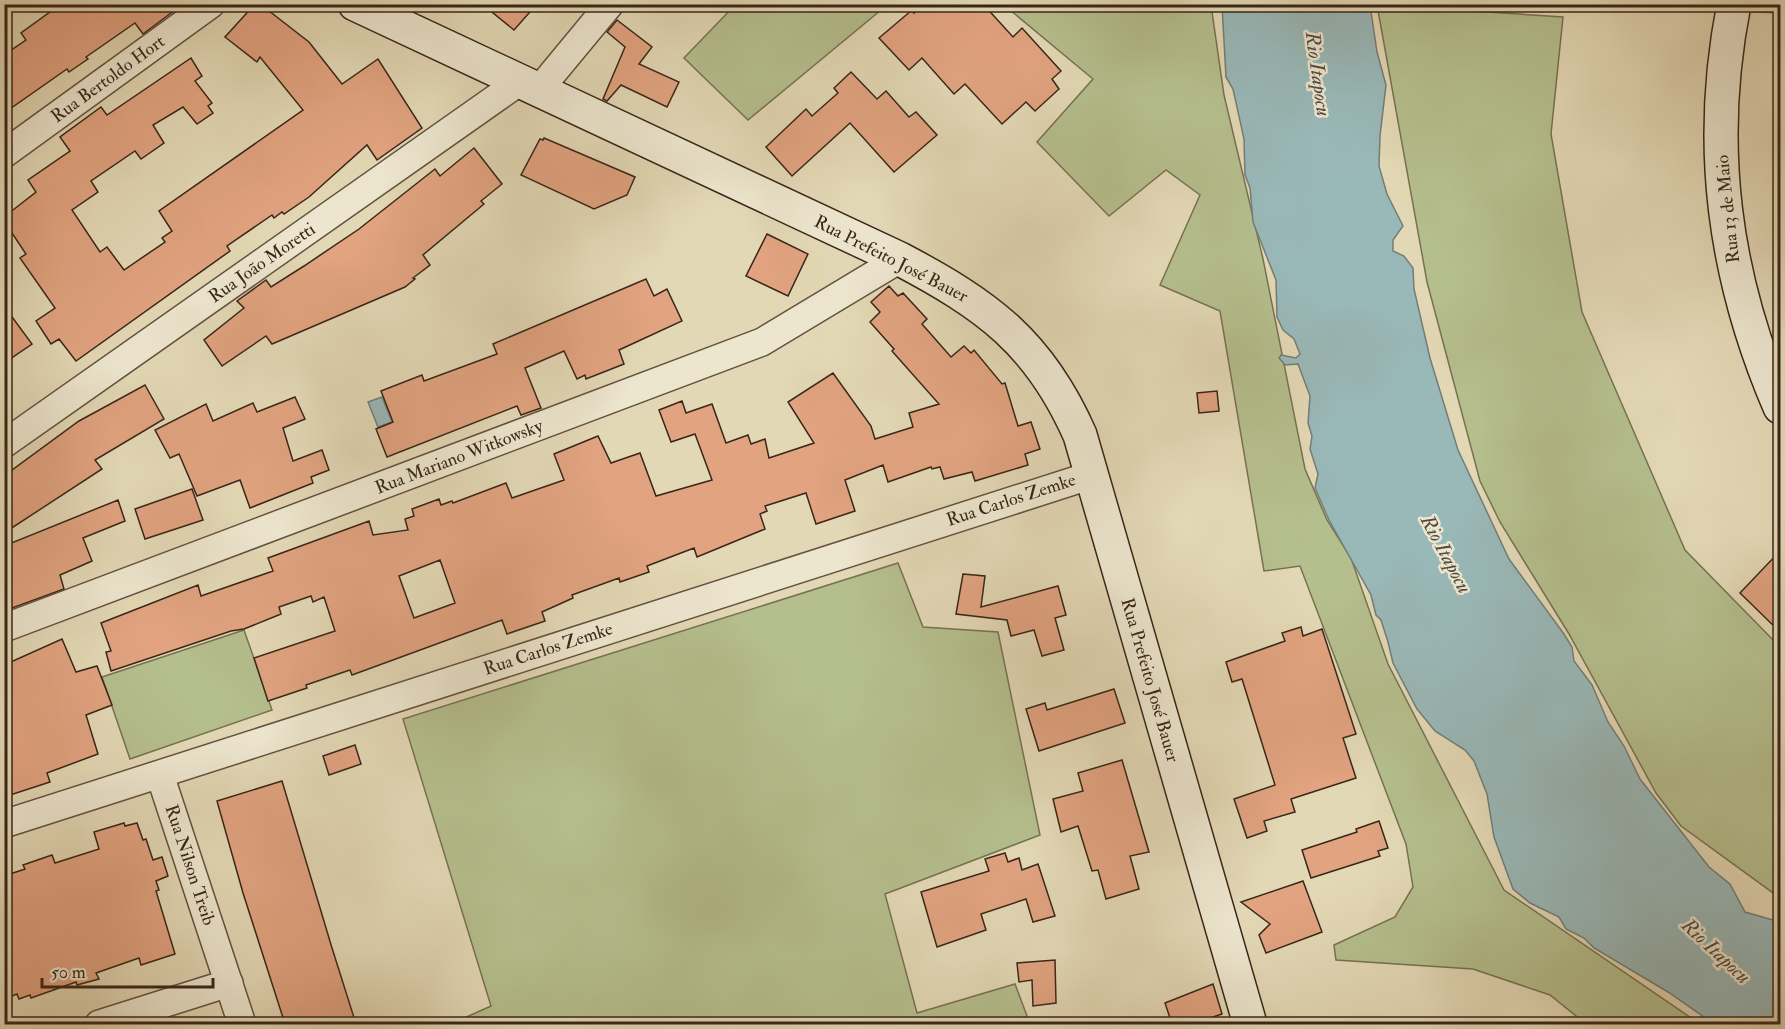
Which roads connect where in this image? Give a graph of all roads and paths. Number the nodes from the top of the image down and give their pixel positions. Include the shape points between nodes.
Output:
1 (211, 4) edge
2 (355, 4) edge
3 (610, 4) edge
4 (1734, 4) edge
5 (529, 86) junction
6 (4, 154) edge
7 (900, 259) junction
8 (1780, 407) edge
9 (4, 444) edge
10 (1092, 475) junction
11 (4, 628) edge
12 (160, 775) junction
13 (4, 825) edge
14 (229, 982) junction
15 (99, 1024) edge
16 (242, 1024) edge
17 (1250, 1024) edge

1 - 6 street, Rua Bertoldo Hort
2 - 5 street, Rua Prefeito José Bauer
3 - 5 street, Rua João Moretti
4 - 8 street, Rua 13 de Maio via 1721,116 1724,203 1742,304
5 - 7 street, Rua Prefeito José Bauer
5 - 9 street, Rua João Moretti
7 - 10 street, Rua Prefeito José Bauer via 951,286 1016,334 1067,405
7 - 11 street, Rua Mariano Witkowsky via 762,342
10 - 12 street, Rua Carlos Zemke
10 - 17 street, Rua Prefeito José Bauer
12 - 13 street, Rua Carlos Zemke
12 - 14 street, Rua Nilson Treib
14 - 15 street
14 - 16 street, Rua Nilson Treib

